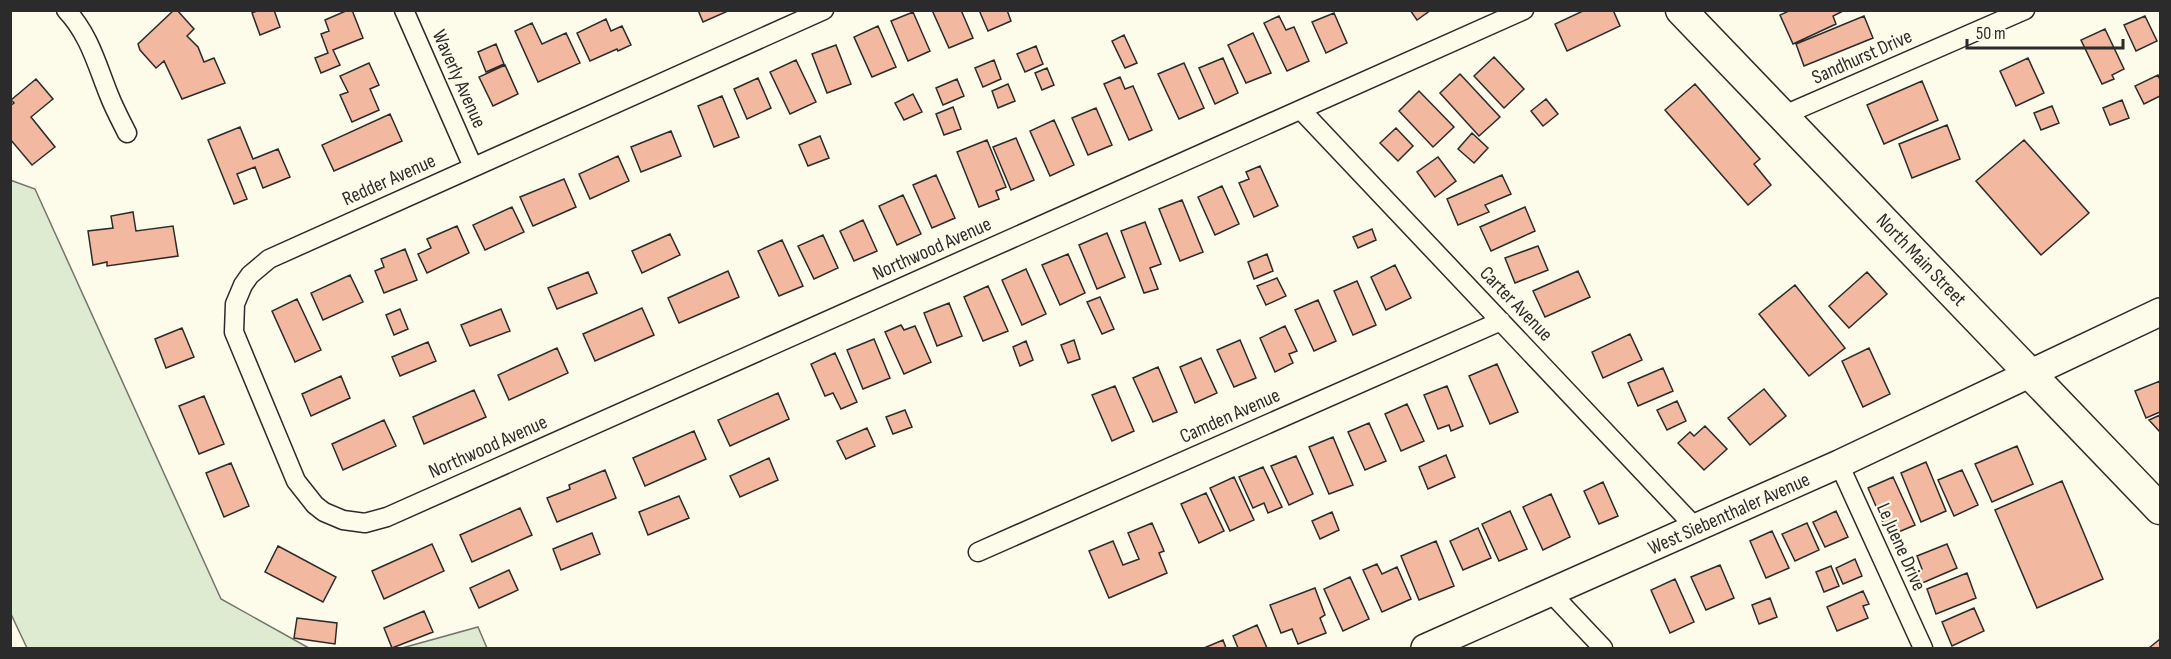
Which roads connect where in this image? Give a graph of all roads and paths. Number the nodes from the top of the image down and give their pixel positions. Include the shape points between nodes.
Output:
1 (66, 10) edge
2 (404, 10) edge
3 (824, 10) edge
4 (1524, 10) edge
5 (1681, 10) edge
6 (2025, 10) edge
7 (1300, 110) junction
8 (1782, 116) junction
9 (127, 133) dead end
10 (473, 166) junction
11 (2160, 312) edge
12 (1501, 321) junction
13 (2030, 373) junction
14 (1839, 465) junction
15 (2160, 509) edge
16 (357, 522) joint
17 (1697, 529) junction
18 (978, 552) dead end
19 (1551, 593) junction
20 (1425, 648) edge
21 (1603, 648) edge
22 (1923, 648) edge

1 - 9 street via 91,47
2 - 10 street, Waverly Avenue
3 - 10 street, Redder Avenue
4 - 7 street, Northwood Avenue
5 - 8 main road, North Main Street
6 - 8 street, Sandhurst Drive
7 - 12 street, Carter Avenue
7 - 16 street, Northwood Avenue via 387,517
8 - 13 main road, North Main Street
10 - 16 street, Redder Avenue via 269,259 250,275 235,304 234,332 296,481 324,512
11 - 13 main road, West Siebenthaler Avenue
12 - 17 street, Carter Avenue
12 - 18 street, Camden Avenue
13 - 14 main road, West Siebenthaler Avenue
13 - 15 main road, North Main Street
14 - 17 main road, West Siebenthaler Avenue
14 - 22 street, Le Juene Drive
17 - 19 main road, West Siebenthaler Avenue
19 - 20 main road, West Siebenthaler Avenue
19 - 21 street

